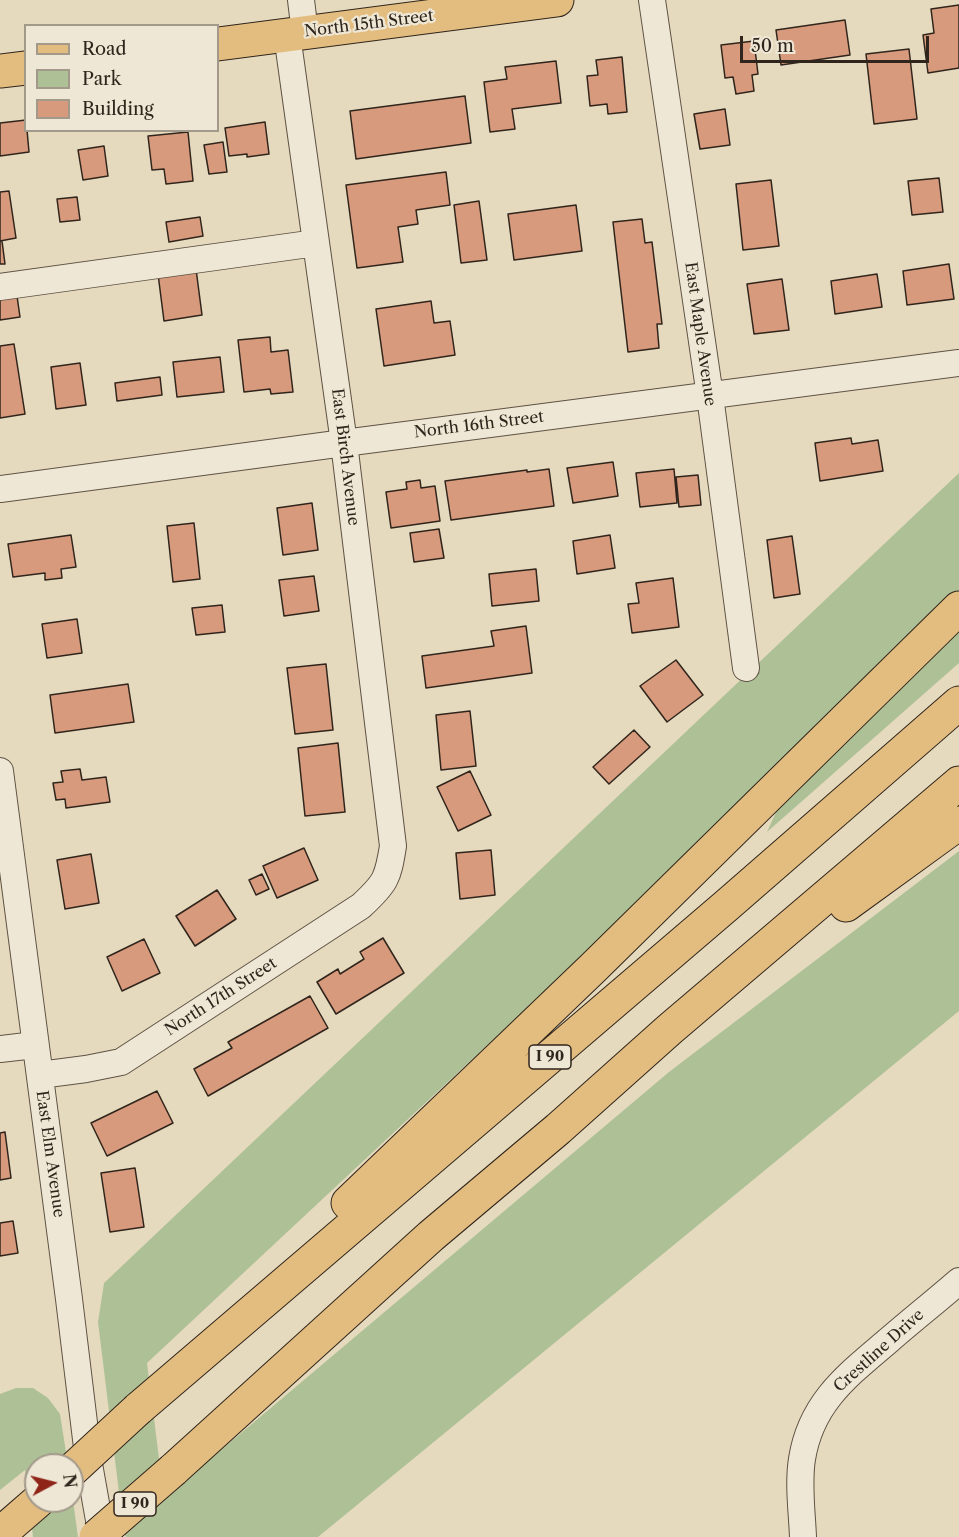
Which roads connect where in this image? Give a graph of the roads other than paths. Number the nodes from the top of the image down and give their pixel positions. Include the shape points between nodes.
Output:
1 (301, 0) edge
2 (557, 0) edge
3 (652, 0) edge
4 (485, 5) edge
5 (296, 34) junction
6 (219, 44) edge
7 (24, 68) edge
8 (0, 71) edge
9 (316, 243) junction
10 (0, 287) edge
11 (959, 363) edge
12 (710, 396) junction
13 (344, 443) junction
14 (0, 489) edge
15 (959, 608) edge
16 (746, 668) dead end
17 (959, 703) edge
18 (0, 771) edge
19 (959, 783) edge
20 (959, 823) edge
21 (385, 880) joint
22 (10, 924) edge
23 (670, 1029) junction
24 (35, 1045) junction
25 (0, 1049) edge
26 (40, 1076) junction
27 (959, 1281) edge
28 (207, 1351) junction
29 (84, 1459) edge
30 (24, 1513) edge
31 (0, 1534) edge
32 (96, 1537) edge
33 (102, 1537) edge
34 (803, 1537) edge

1 - 5 street, East Birch Avenue
2 - 4 main road, North 15th Street
3 - 12 street, East Maple Avenue
4 - 5 main road, North 15th Street
5 - 6 main road, North 15th Street
5 - 9 street, East Birch Avenue
7 - 8 main road
9 - 10 street
9 - 13 street, East Birch Avenue
11 - 12 street, North 16th Street
12 - 13 street, North 16th Street
12 - 16 street, East Maple Avenue
13 - 14 street, North 16th Street
13 - 21 street, East Birch Avenue via 393,846
15 - 28 main road, I 90 via 318,1232
17 - 28 main road, I 90
18 - 22 street, East Elm Avenue
19 - 23 main road, I 90
20 - 23 main road
21 - 26 street, North 17th Street via 361,906 121,1062
22 - 24 street, East Elm Avenue
23 - 32 main road, I 90, bridge
24 - 25 street
24 - 26 street, East Elm Avenue
26 - 33 street, East Elm Avenue via 89,1464
27 - 34 street, Crestline Drive via 834,1389 819,1410 802,1460
28 - 29 main road, I 90, bridge
30 - 31 main road

